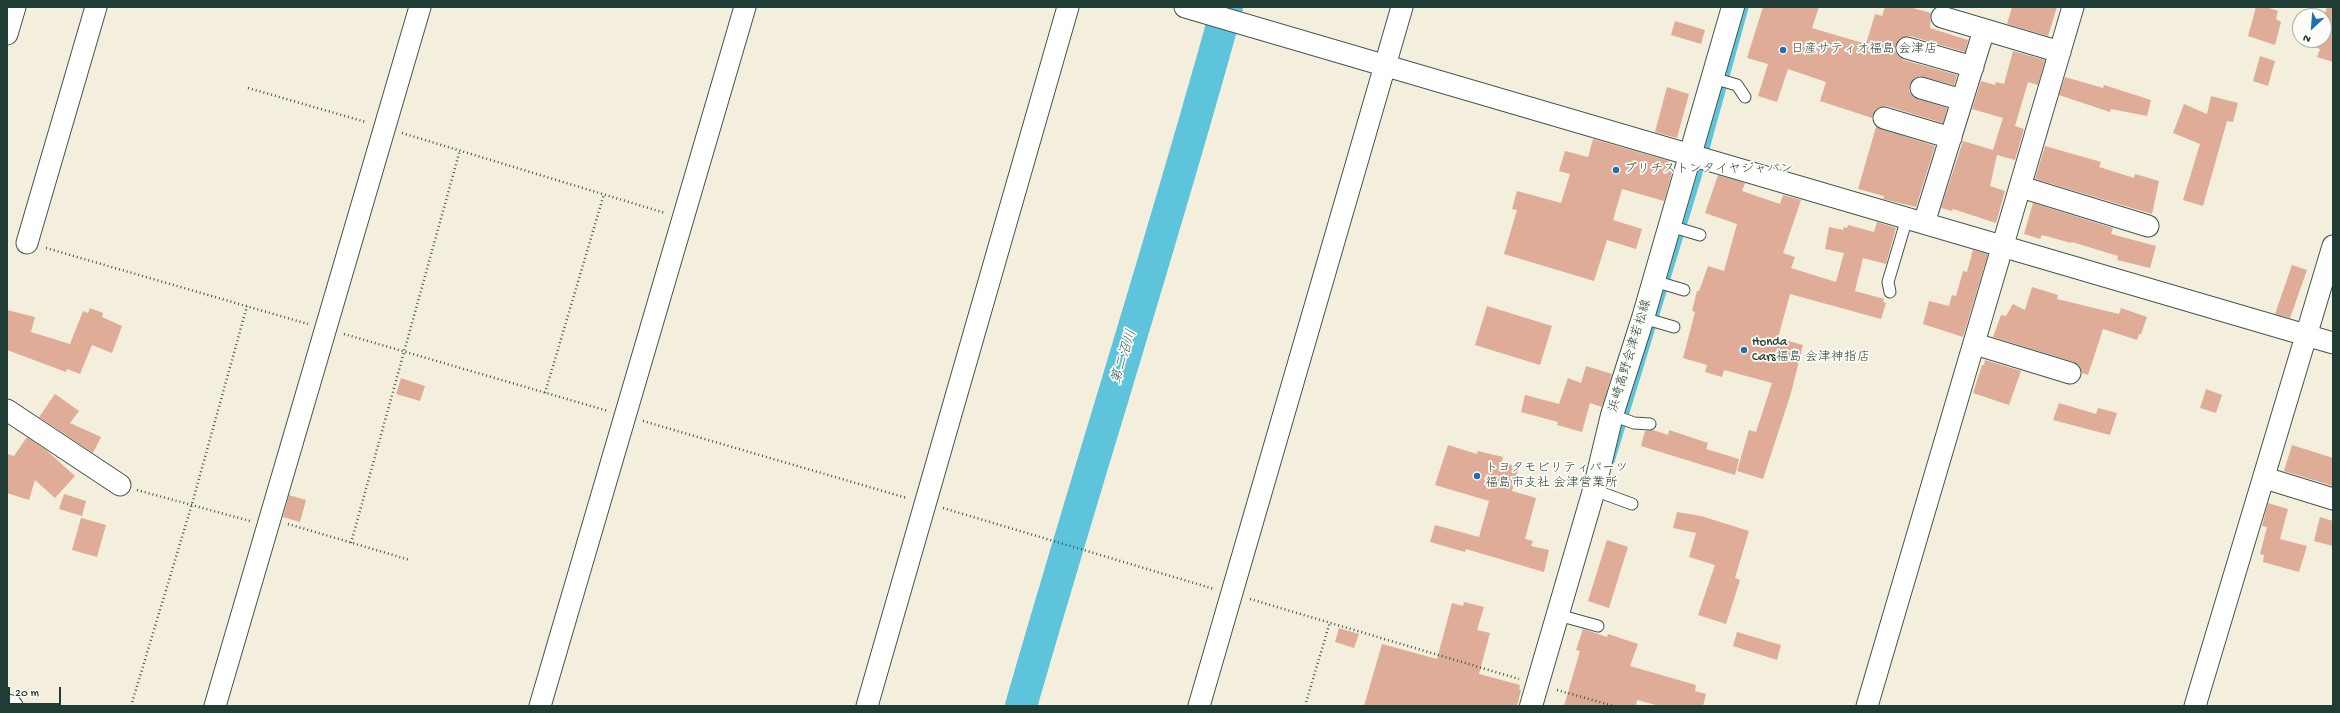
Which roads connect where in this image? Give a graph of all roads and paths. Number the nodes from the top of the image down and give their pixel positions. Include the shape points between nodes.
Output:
1 (15, 7) edge
2 (96, 7) edge
3 (420, 7) edge
4 (745, 7) edge
5 (1068, 7) edge
6 (1185, 7) edge
7 (1402, 7) edge
8 (1733, 7) edge
9 (2073, 7) edge
10 (1942, 17) dead end
11 (1984, 30) junction
12 (7, 34) edge
13 (1907, 48) dead end
14 (2060, 52) junction
15 (1386, 66) junction
16 (1972, 67) junction
17 (1713, 78) junction
18 (248, 88) dead end
19 (1921, 88) dead end
20 (1745, 97) dead end
21 (1962, 100) junction
22 (1884, 118) dead end
23 (384, 127) junction
24 (1951, 138) junction
25 (460, 150) junction
26 (1700, 158) junction
27 (2021, 187) junction
28 (604, 194) junction
29 (683, 218) junction
30 (1916, 220) junction
31 (1670, 226) junction
32 (2148, 226) dead end
33 (1696, 234) dead end
34 (27, 243) joint
35 (2004, 246) junction
36 (2333, 246) edge
37 (1890, 292) dead end
38 (247, 306) junction
39 (1653, 320) junction
40 (1674, 327) dead end
41 (325, 329) junction
42 (2307, 335) junction
43 (2333, 343) edge
44 (1975, 344) junction
45 (404, 352) junction
46 (2070, 373) dead end
47 (545, 393) junction
48 (7, 410) edge
49 (1612, 415) junction
50 (624, 416) junction
51 (1650, 424) dead end
52 (2265, 478) junction
53 (120, 485) joint
54 (1594, 490) junction
55 (2333, 499) edge
56 (192, 504) junction
57 (927, 504) junction
58 (1632, 504) dead end
59 (269, 522) junction
60 (350, 542) junction
61 (410, 560) dead end
62 (1232, 594) junction
63 (1558, 615) junction
64 (1330, 622) junction
65 (1598, 626) dead end
66 (1546, 687) junction
67 (7, 705) edge
68 (12, 706) edge
69 (131, 706) edge
70 (215, 706) edge
71 (540, 706) edge
72 (867, 706) edge
73 (1199, 706) edge
74 (1305, 706) edge
75 (1531, 706) edge
76 (1614, 706) edge
77 (1868, 706) edge
78 (2195, 706) edge

1 - 12 street
2 - 34 street
3 - 23 street
4 - 29 street
5 - 57 street
6 - 15 street
7 - 15 street
8 - 17 main road, 浜崎高野会津若松線
9 - 14 street
10 - 11 street
11 - 14 street
11 - 16 street
13 - 16 street
14 - 27 street
15 - 26 street
15 - 62 street
16 - 21 street
17 - 20 lane via 1738,85
17 - 26 main road, 浜崎高野会津若松線
18 - 23 path
19 - 21 street
21 - 24 street
22 - 24 street
23 - 25 path
23 - 41 street
24 - 30 street
25 - 28 path
25 - 45 path
26 - 30 street
26 - 31 main road, 浜崎高野会津若松線
27 - 32 street
27 - 35 street
28 - 29 path
28 - 47 path
29 - 50 street
30 - 35 street
30 - 37 lane via 1888,282
31 - 33 lane
31 - 39 main road, 浜崎高野会津若松線 via 1670,286
34 - 38 path
35 - 42 street
35 - 44 street
36 - 42 street
38 - 41 path
38 - 56 path
39 - 40 lane
39 - 49 main road, 浜崎高野会津若松線
41 - 45 path
41 - 59 street
42 - 43 street
42 - 52 street
44 - 46 street
44 - 77 street
45 - 47 path
45 - 60 path
47 - 50 path
48 - 53 street
49 - 51 lane via 1634,423
49 - 54 main road, 浜崎高野会津若松線
50 - 57 path
50 - 71 street
52 - 55 street
52 - 78 street
53 - 56 path
54 - 58 lane
54 - 63 main road, 浜崎高野会津若松線
56 - 59 path
56 - 69 path
57 - 62 path
57 - 72 street
59 - 60 path
59 - 70 street
60 - 61 path
62 - 64 path
62 - 73 street
63 - 65 lane
63 - 66 main road, 浜崎高野会津若松線
64 - 66 path
64 - 74 path
66 - 75 main road, 浜崎高野会津若松線
66 - 76 path
67 - 68 street

